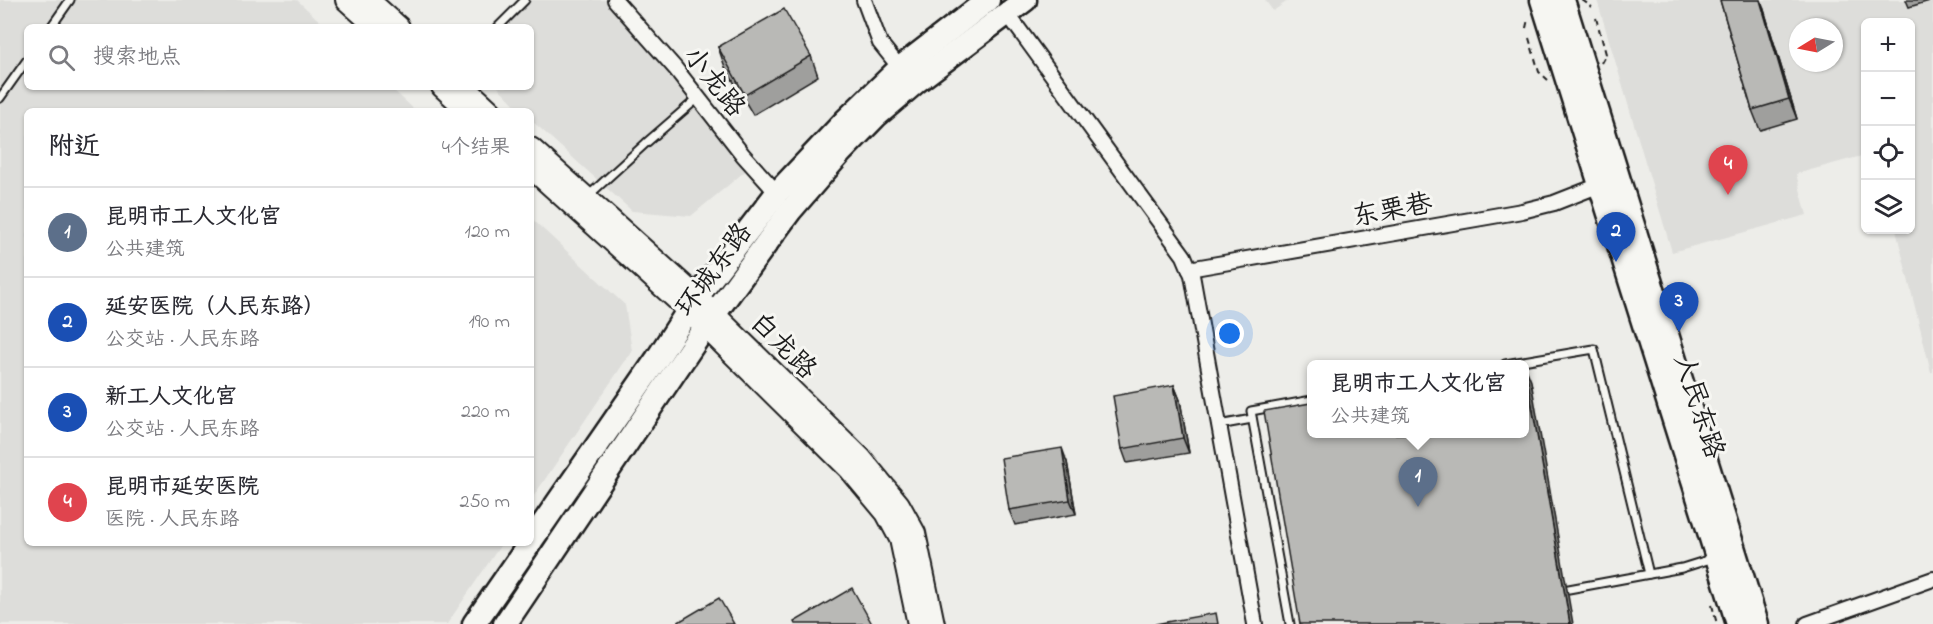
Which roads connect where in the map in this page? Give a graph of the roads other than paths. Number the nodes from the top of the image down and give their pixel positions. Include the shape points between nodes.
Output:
1 (70, 0) edge
2 (346, 0) edge
3 (369, 0) edge
4 (525, 0) edge
5 (615, 0) edge
6 (864, 0) edge
7 (988, 0) edge
8 (1542, 0) edge
9 (1563, 0) edge
10 (1016, 7) edge
11 (53, 24) edge
12 (373, 24) edge
13 (396, 24) edge
14 (501, 24) edge
15 (24, 64) edge
16 (900, 68) junction
17 (445, 90) edge
18 (468, 90) edge
19 (0, 98) edge
20 (698, 98) junction
21 (465, 108) edge
22 (488, 108) edge
23 (534, 151) edge
24 (534, 171) edge
25 (1600, 185) junction
26 (777, 193) junction
27 (586, 198) junction
28 (1189, 269) junction
29 (693, 304) junction
30 (710, 320) junction
31 (1529, 360) edge
32 (1307, 401) edge
33 (1252, 419) junction
34 (1219, 425) junction
35 (534, 536) edge
36 (527, 546) edge
37 (1717, 558) junction
38 (1649, 574) junction
39 (1933, 579) edge
40 (1555, 591) edge
41 (474, 624) edge
42 (505, 624) edge
43 (918, 624) edge
44 (934, 624) edge
45 (1255, 624) edge
46 (1290, 624) edge
47 (1738, 624) edge
48 (1757, 624) edge
49 (1807, 624) edge

1 - 11 lane
2 - 12 main road
3 - 13 main road
4 - 14 lane
5 - 20 street, 小龙路
6 - 16 street via 880,43
7 - 16 main road, 环城东路
8 - 25 main road, 人民东路
9 - 48 main road, 人民东路
10 - 28 street
10 - 30 main road, 环城东路 via 876,116 790,211
15 - 19 lane
16 - 26 main road, 环城东路
17 - 21 main road
18 - 22 main road
20 - 26 street, 小龙路
20 - 27 lane
23 - 27 main road, 白龙路
24 - 29 main road, 白龙路
25 - 28 street, 东栗巷 via 1522,211
25 - 37 main road, 人民东路
26 - 29 main road, 环城东路
27 - 29 main road, 白龙路
28 - 34 street
29 - 30 main road, 白龙路
29 - 35 main road, 环城东路
30 - 42 main road, 环城东路
30 - 43 main road, 白龙路 via 886,513 900,539
30 - 44 main road, 白龙路 via 862,459 899,504 915,533
31 - 38 lane via 1594,349
32 - 33 lane via 1251,411
33 - 34 lane
33 - 46 lane
34 - 45 street
36 - 41 main road, 环城东路
37 - 38 lane
37 - 47 main road, 人民东路
38 - 40 lane
39 - 49 street

